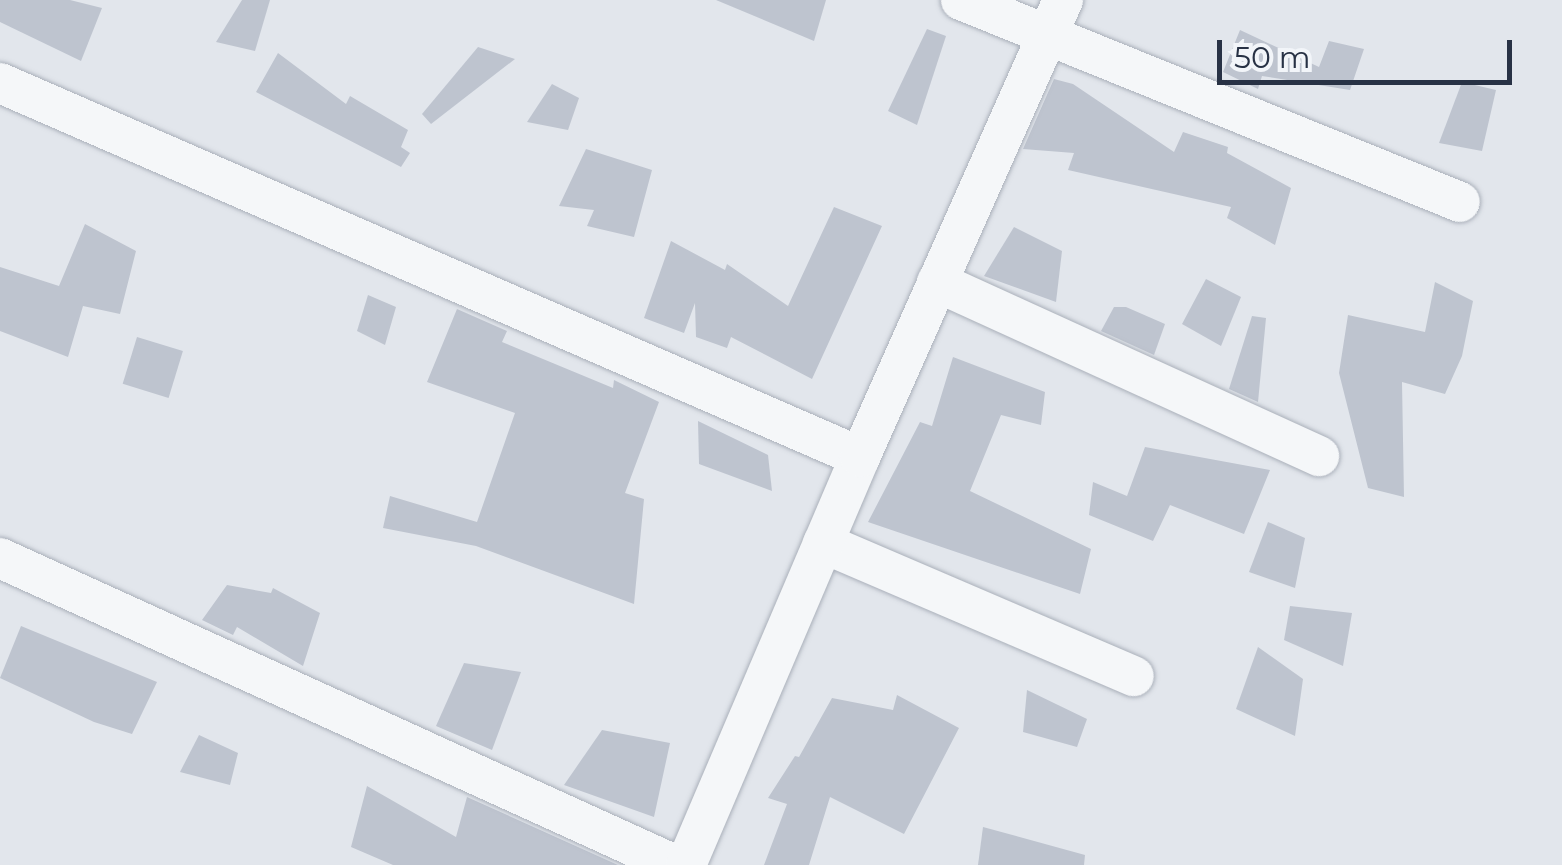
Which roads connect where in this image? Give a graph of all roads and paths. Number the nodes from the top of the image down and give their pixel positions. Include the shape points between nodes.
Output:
1 (960, 0) edge
2 (1055, 18) edge
3 (0, 83) edge
4 (1460, 202) dead end
5 (937, 282) junction
6 (1319, 456) dead end
7 (860, 457) junction
8 (822, 544) junction
9 (0, 558) edge
10 (1134, 676) dead end
11 (675, 865) edge
12 (686, 865) edge

1 - 2 street
2 - 4 street
2 - 5 street
3 - 7 street
5 - 6 street
5 - 7 street
7 - 8 street
8 - 10 street
8 - 12 street
9 - 11 street

